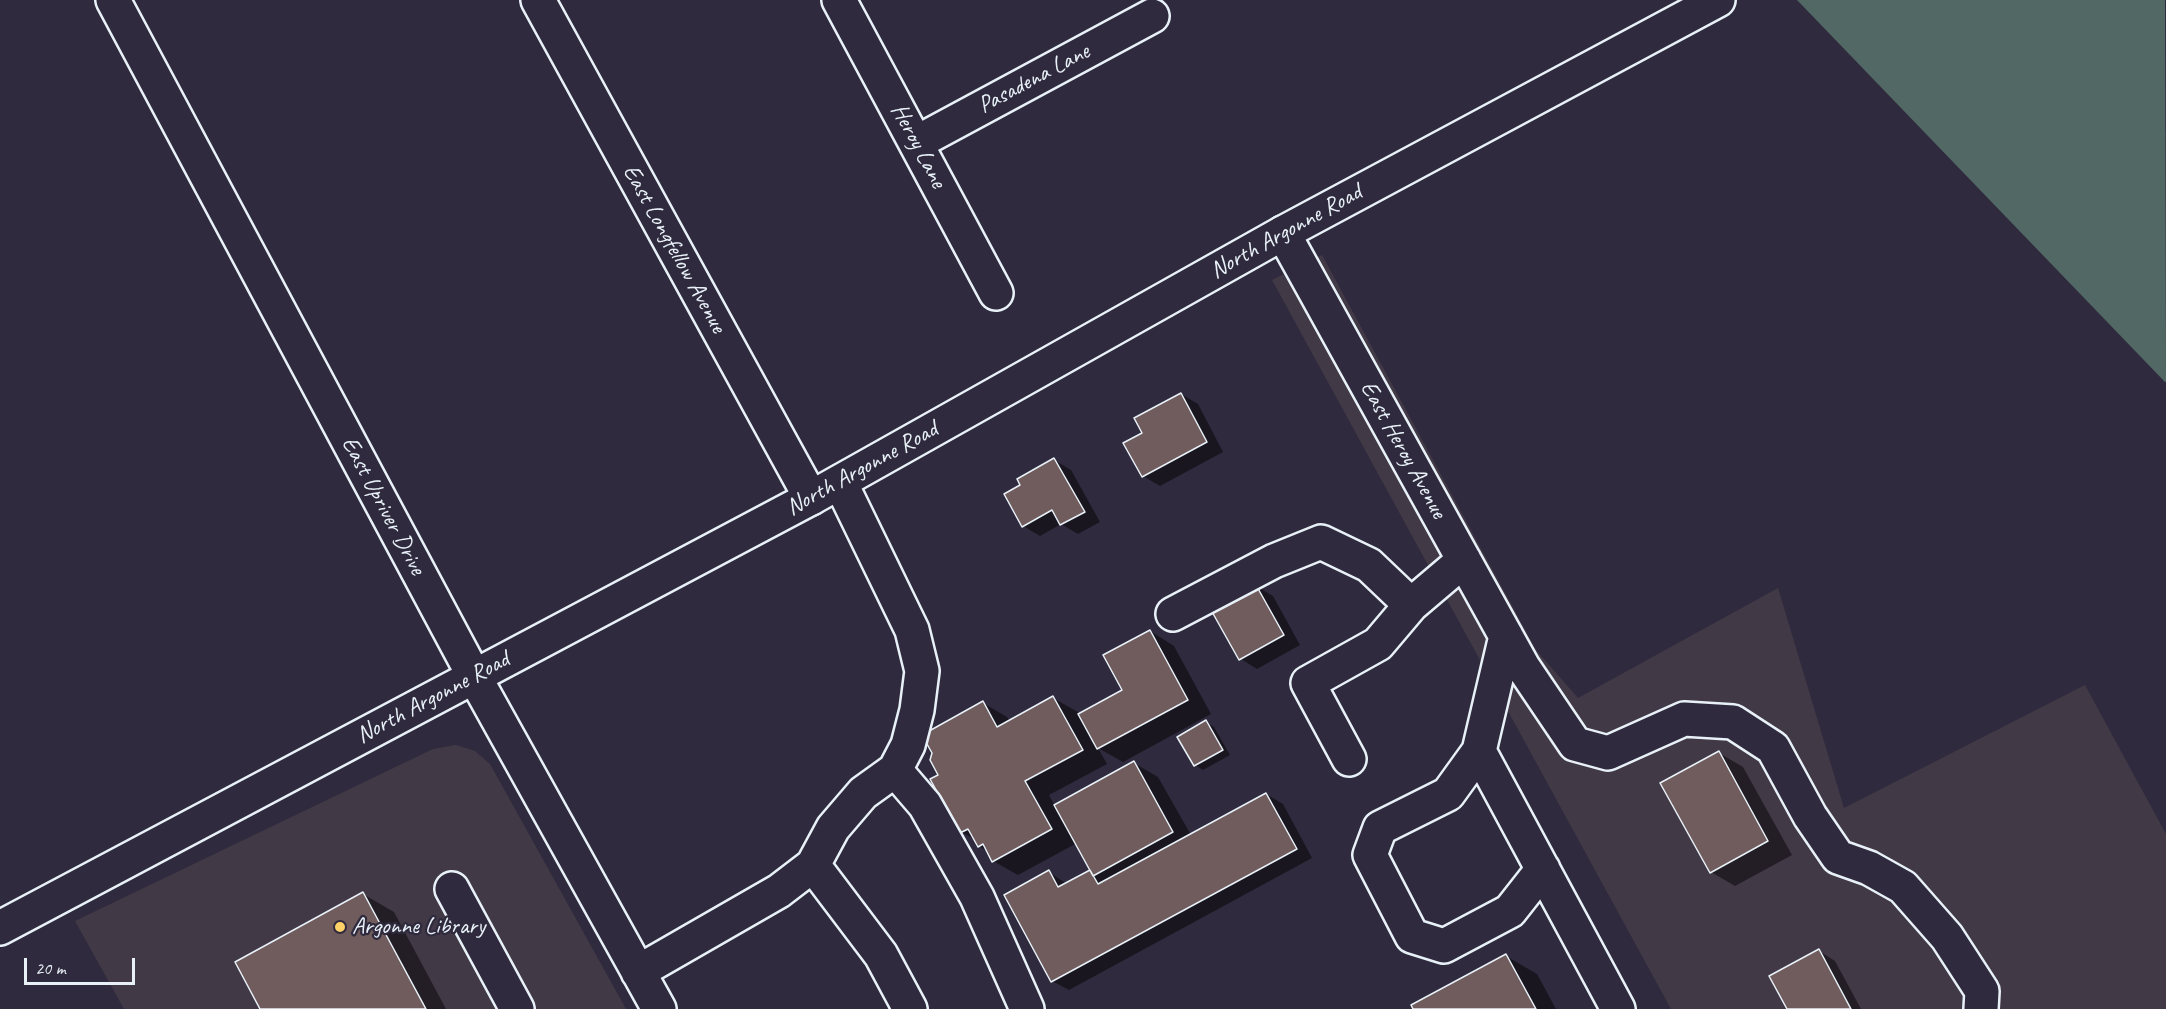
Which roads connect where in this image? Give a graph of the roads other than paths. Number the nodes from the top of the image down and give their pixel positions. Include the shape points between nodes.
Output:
1 (113, 0) edge
2 (538, 0) edge
3 (839, 0) edge
4 (1718, 0) edge
5 (1152, 16) dead end
6 (916, 143) junction
7 (1283, 233) junction
8 (996, 293) dead end
9 (840, 482) junction
10 (811, 498) junction
11 (1464, 560) junction
12 (1411, 605) junction
13 (1173, 614) dead end
14 (1506, 636) junction
15 (474, 676) junction
16 (1479, 751) junction
17 (1349, 759) dead end
18 (895, 770) junction
19 (813, 865) junction
20 (1542, 869) junction
21 (452, 890) dead end
22 (0, 928) edge
23 (638, 972) junction
24 (517, 1009) edge
25 (659, 1009) edge
26 (910, 1009) edge
27 (1027, 1009) edge
28 (1618, 1009) edge
29 (1981, 1009) edge

1 - 15 main road, East Upriver Drive
2 - 10 main road, East Longfellow Avenue
3 - 6 main road, Heroy Lane
4 - 7 main road, North Argonne Road
5 - 6 main road, Pasadena Lane
6 - 8 main road, Heroy Lane
7 - 9 main road, North Argonne Road
7 - 11 main road, East Heroy Avenue
9 - 10 main road, North Argonne Road
9 - 18 main road via 912,630 922,671 908,745
10 - 15 main road, North Argonne Road
11 - 12 main road
11 - 14 main road, East Heroy Avenue
12 - 13 main road via 1369,565 1321,542 1274,561
12 - 17 main road via 1378,644 1308,683
14 - 16 main road
14 - 29 main road, East Heroy Avenue via 1575,744 1608,753 1684,719 1733,722 1773,748 1810,816 1838,857 1903,886 1947,937 1982,991
15 - 22 main road, North Argonne Road
15 - 23 main road, East Upriver Drive
16 - 20 main road
16 - 20 main road via 1448,794 1380,828 1370,855 1412,936 1444,946 1510,911
18 - 19 main road via 863,793 833,828
18 - 27 main road via 925,805 977,897
19 - 23 main road via 778,891
19 - 26 main road via 881,955
20 - 28 main road
21 - 24 main road
23 - 25 main road, East Upriver Drive

